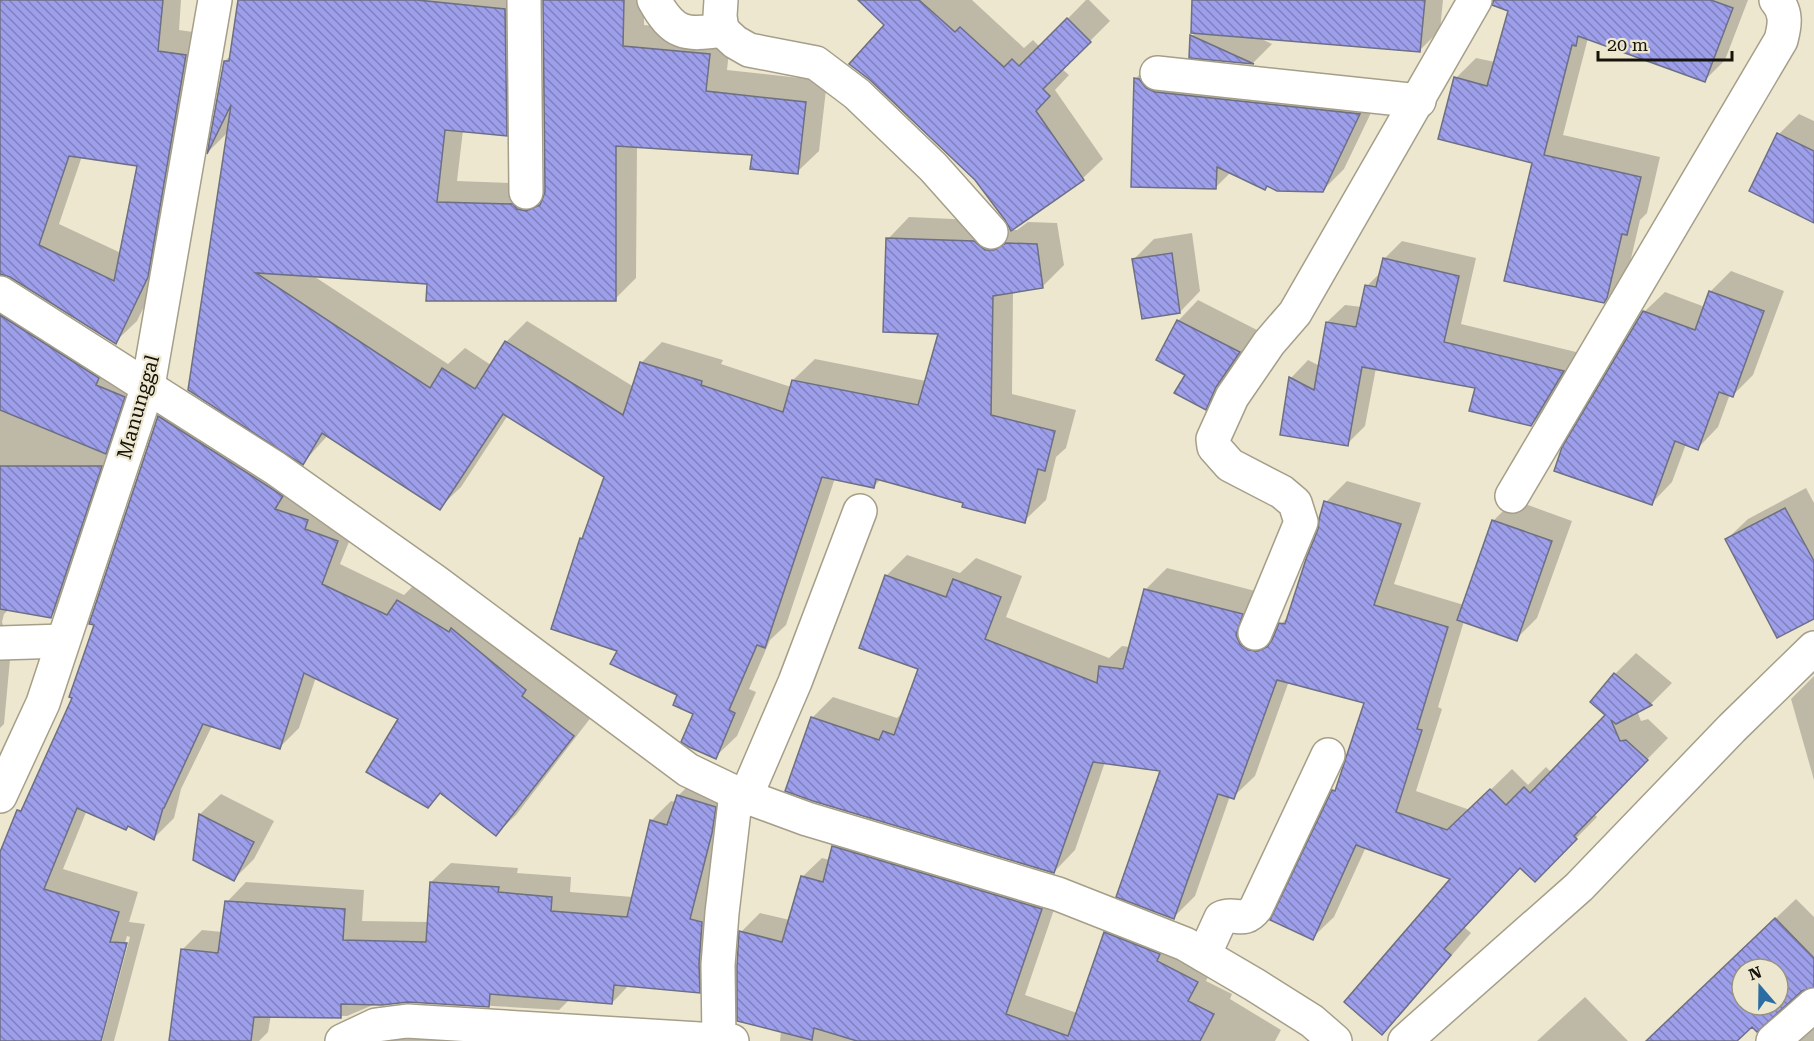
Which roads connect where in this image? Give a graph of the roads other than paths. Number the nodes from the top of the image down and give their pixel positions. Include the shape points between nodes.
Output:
1 (215, 0) edge
2 (524, 0) edge
3 (654, 0) edge
4 (1474, 0) edge
5 (1776, 0) edge
6 (722, 15) edge
7 (1157, 73) dead end
8 (1419, 100) junction
9 (526, 192) dead end
10 (991, 232) dead end
11 (0, 293) edge
12 (148, 386) junction
13 (1512, 496) dead end
14 (860, 511) dead end
15 (1255, 633) dead end
16 (63, 641) junction
17 (0, 644) edge
18 (1814, 648) edge
19 (1328, 756) dead end
20 (741, 795) junction
21 (0, 796) edge
22 (1204, 955) junction
23 (1814, 1005) edge
24 (435, 1033) edge
25 (723, 1040) edge
26 (342, 1041) edge
27 (1335, 1041) edge
28 (1405, 1041) edge
29 (1773, 1041) edge

1 - 12 street, Manunggal
2 - 9 street
3 - 6 street via 662,16 675,28 703,33
4 - 8 street
5 - 13 street via 1785,20 1781,40
6 - 10 street via 735,42 749,50 816,63 857,94 933,167
7 - 8 street
8 - 15 street via 1295,313 1232,397 1213,439 1214,447 1230,465 1295,503 1301,522
11 - 12 street
12 - 16 street, Manunggal
12 - 20 street via 275,468 436,582 688,770
14 - 20 street via 795,682
16 - 17 street
16 - 21 street, Manunggal via 43,703
18 - 28 street via 1579,887
19 - 22 street via 1256,908 1246,917 1221,918
20 - 22 street via 807,819 1058,894
20 - 25 street via 718,965
22 - 27 street via 1312,1021
23 - 29 street
24 - 25 street
24 - 26 street via 407,1021 376,1025

